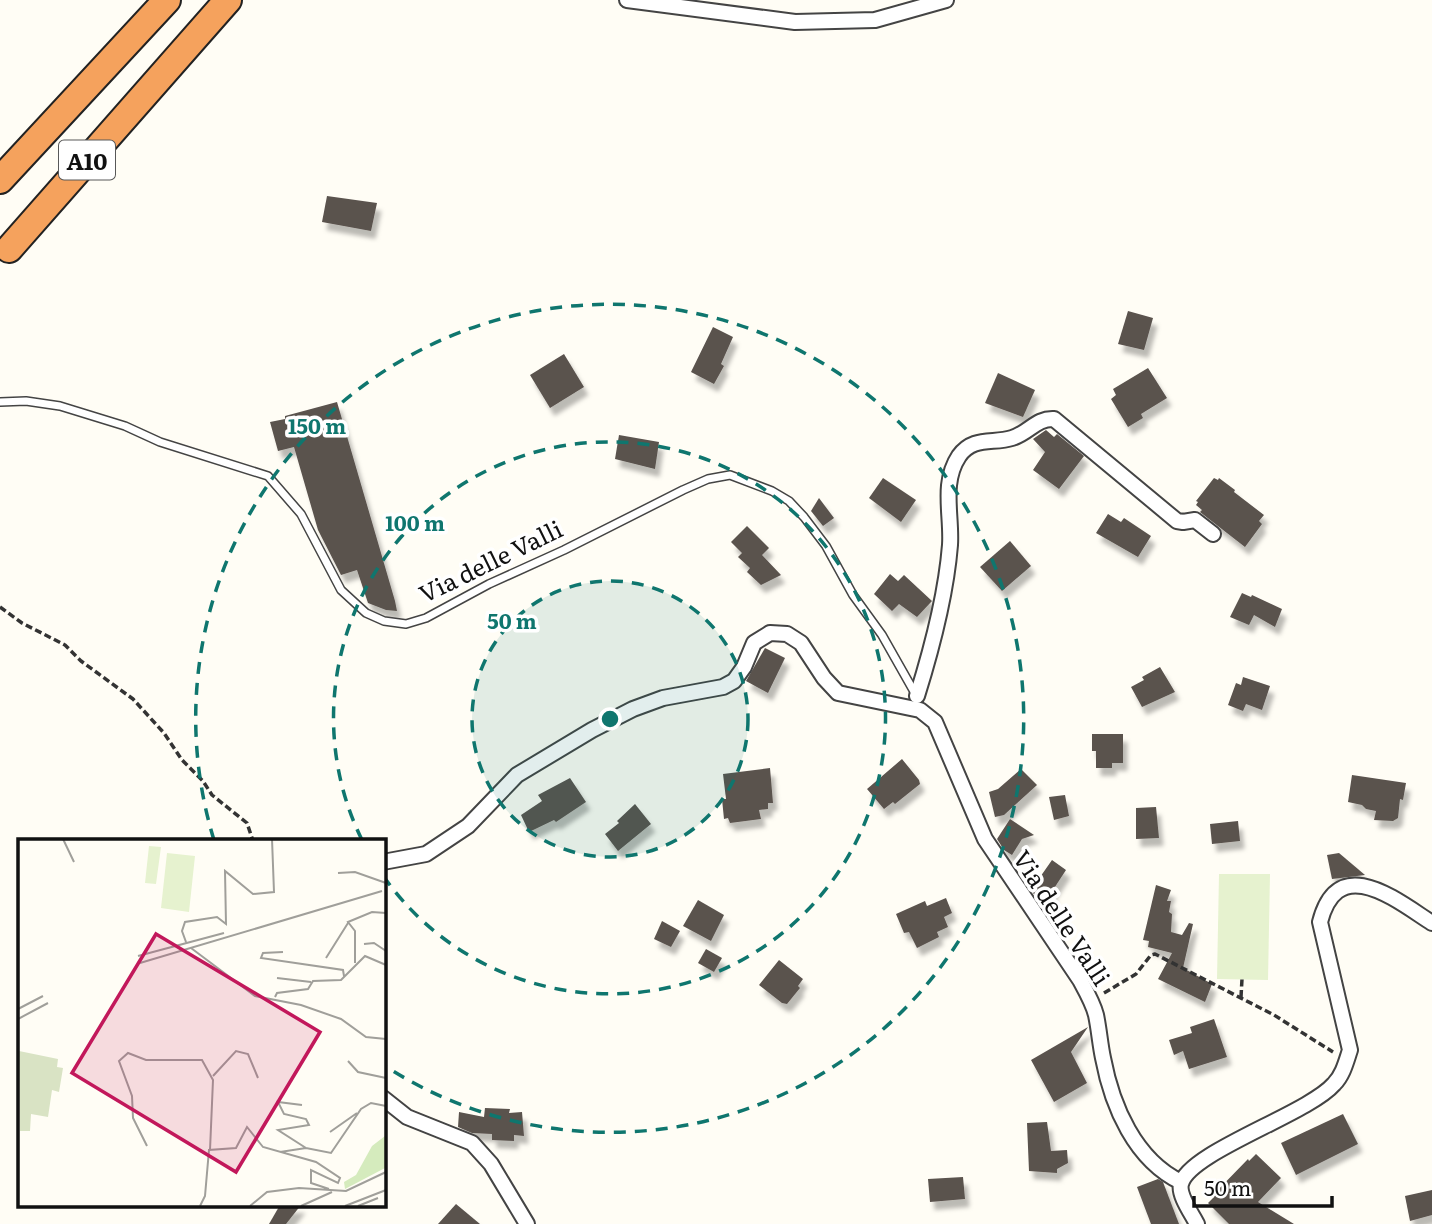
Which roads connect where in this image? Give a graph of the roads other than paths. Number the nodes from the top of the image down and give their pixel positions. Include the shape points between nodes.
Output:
1 (167, 0) edge
2 (228, 0) edge
3 (627, 0) edge
4 (946, 0) edge
5 (0, 180) edge
6 (9, 249) dead end
7 (0, 402) edge
8 (1213, 534) dead end
9 (919, 703) junction
10 (385, 862) edge
11 (1432, 923) edge
12 (385, 1100) edge
13 (1181, 1182) junction
14 (527, 1224) edge
15 (1197, 1224) edge

1 - 5 highway, A10
2 - 6 highway, A10
3 - 4 street via 795,22 875,20
7 - 9 lane, Via delle Valli via 60,406 268,476 301,514 341,590 366,613 406,624 682,490 730,475 772,491 804,517 883,635
8 - 9 street via 1195,520 1177,521 1054,419 1040,420 1014,438 969,446 959,456 947,491 950,545
9 - 10 street via 838,693 800,643 770,633 754,643 734,681 663,698 592,730 517,775 468,826 426,854
9 - 13 street, Via delle Valli via 934,722 985,839 1090,999 1116,1107 1142,1151
11 - 13 street via 1378,889 1363,885 1334,894 1324,906 1320,922 1350,1050 1345,1068 1313,1101 1235,1141 1191,1170
12 - 14 street via 407,1117 472,1143 491,1164
13 - 15 street

